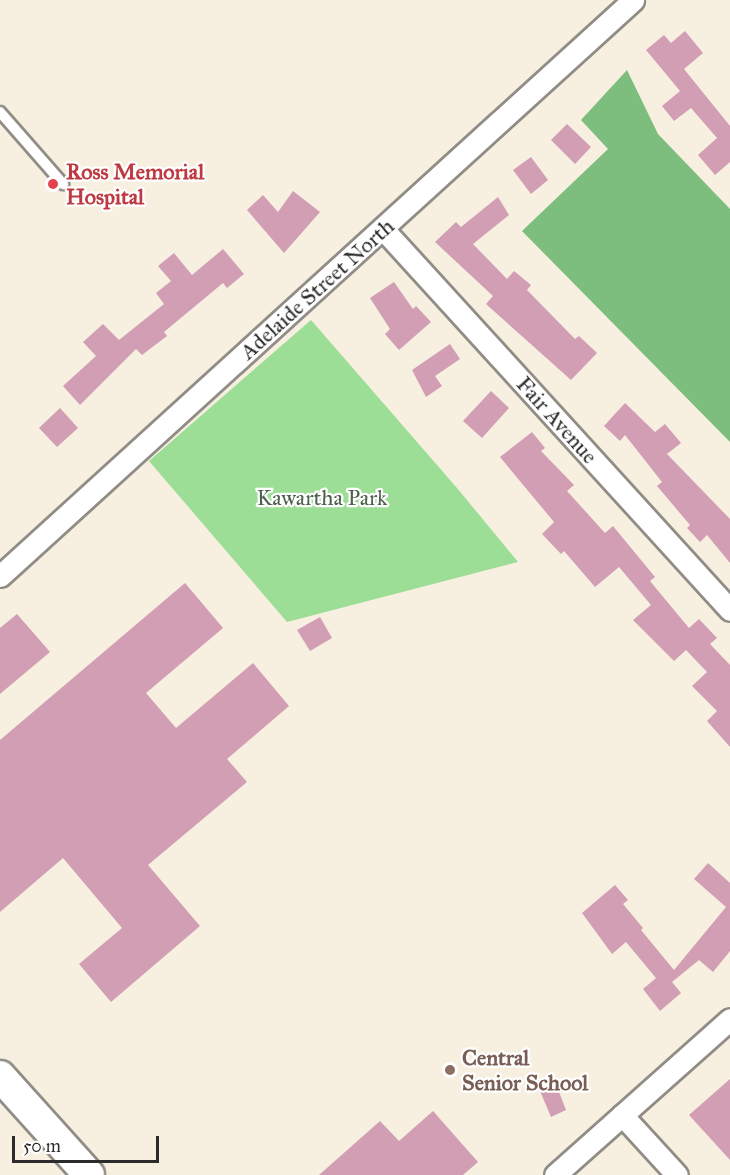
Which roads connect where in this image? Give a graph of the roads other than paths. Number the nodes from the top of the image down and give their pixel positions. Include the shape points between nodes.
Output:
1 (633, 0) edge
2 (0, 112) edge
3 (63, 184) dead end
4 (383, 229) junction
5 (1, 574) edge
6 (730, 610) edge
7 (730, 1019) edge
8 (0, 1076) edge
9 (622, 1115) junction
10 (89, 1175) edge
11 (555, 1175) edge
12 (677, 1175) edge

1 - 4 street, Adelaide Street North
2 - 3 lane
4 - 5 street, Adelaide Street North
4 - 6 street, Fair Avenue
7 - 9 street
8 - 10 main road
9 - 11 street
9 - 12 street

